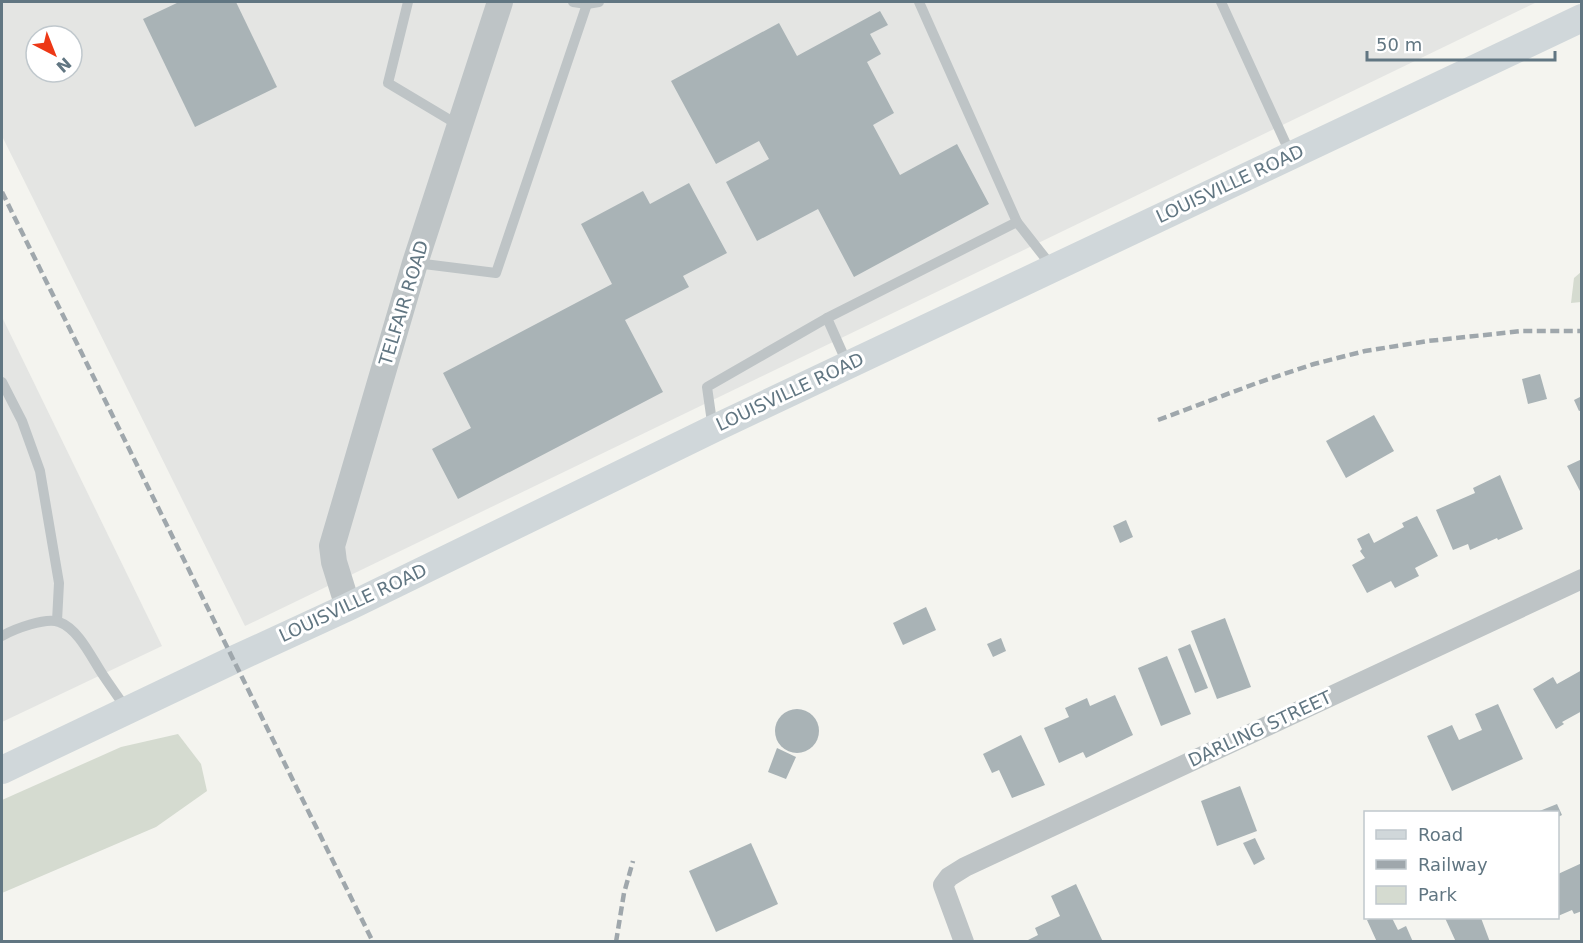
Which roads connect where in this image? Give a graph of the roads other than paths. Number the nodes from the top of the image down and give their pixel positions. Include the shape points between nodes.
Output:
1 (408, 2) edge
2 (500, 2) edge
3 (573, 2) edge
4 (599, 2) edge
5 (919, 2) edge
6 (1221, 2) edge
7 (587, 4) junction
8 (1581, 18) edge
9 (460, 126) junction
10 (1291, 156) junction
11 (1017, 222) junction
12 (415, 263) junction
13 (1053, 268) junction
14 (826, 318) junction
15 (848, 365) junction
16 (2, 382) edge
17 (713, 429) junction
18 (1581, 579) edge
19 (348, 607) junction
20 (57, 621) junction
21 (2, 636) edge
22 (127, 710) junction
23 (2, 770) edge
24 (964, 942) edge

1 - 9 lane via 388,82
2 - 9 street, TELFAIR ROAD
3 - 7 lane
4 - 7 lane
5 - 11 lane
6 - 10 lane
7 - 12 lane via 496,273
8 - 10 main road, LOUISVILLE ROAD
9 - 12 street, TELFAIR ROAD
10 - 13 main road, LOUISVILLE ROAD
11 - 13 lane
11 - 14 lane
12 - 19 street, TELFAIR ROAD via 332,546
13 - 15 main road, LOUISVILLE ROAD
14 - 15 lane
14 - 17 lane via 707,387
15 - 17 main road, LOUISVILLE ROAD
16 - 20 lane via 22,421 40,471 59,583
17 - 19 main road, LOUISVILLE ROAD
18 - 24 street, DARLING STREET via 965,867 943,885
19 - 22 main road, LOUISVILLE ROAD
20 - 21 lane via 13,629
20 - 22 lane via 75,634
22 - 23 main road, LOUISVILLE ROAD

